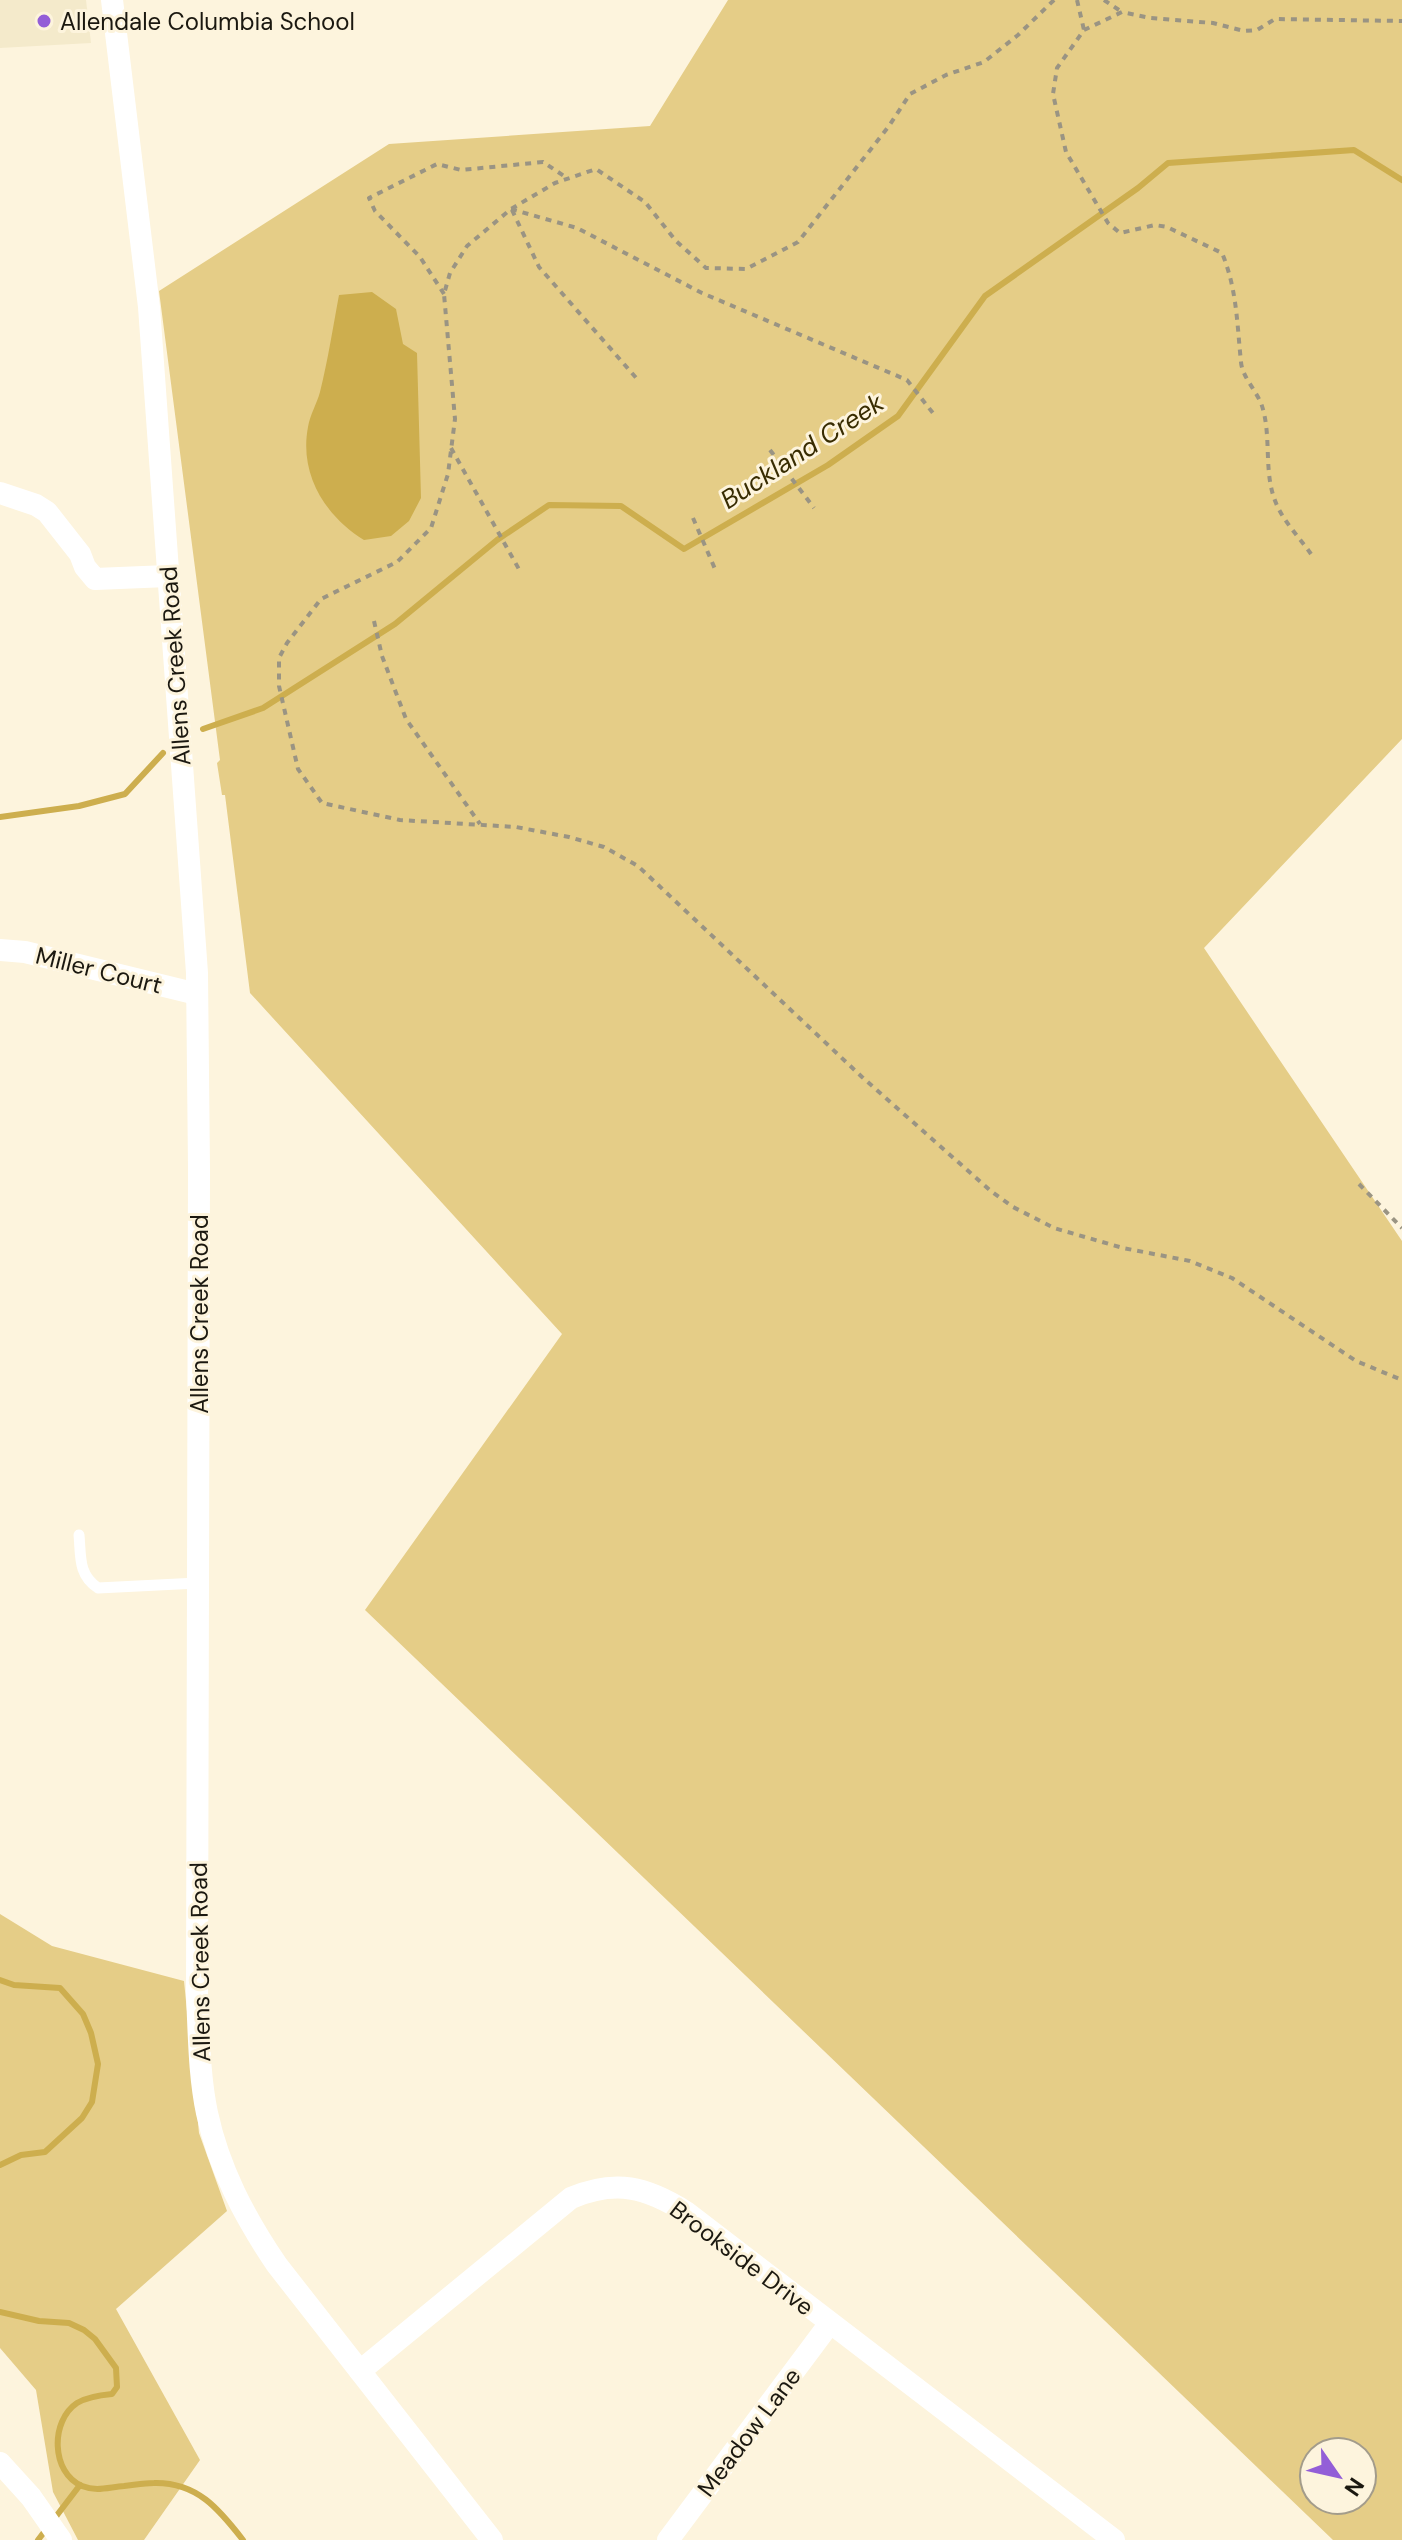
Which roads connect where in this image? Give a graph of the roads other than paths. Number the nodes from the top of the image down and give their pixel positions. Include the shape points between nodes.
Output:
1 (112, 0) edge
2 (0, 493) edge
3 (168, 576) junction
4 (0, 950) edge
5 (197, 994) junction
6 (79, 1535) dead end
7 (198, 1583) junction
8 (830, 2323) junction
9 (360, 2371) junction
10 (0, 2463) edge
11 (61, 2540) edge
12 (492, 2540) edge
13 (668, 2540) edge
14 (1114, 2540) edge

1 - 3 street, Allens Creek Road via 149,307
2 - 3 street via 47,512 95,579
3 - 5 street, Allens Creek Road
4 - 5 street, Miller Court
5 - 7 street, Allens Creek Road
6 - 7 lane via 81,1568 98,1588
7 - 9 street, Allens Creek Road via 197,1996 207,2112 217,2152 252,2228
8 - 9 street, Brookside Drive via 670,2202 631,2187 610,2186 571,2198
8 - 13 street, Meadow Lane
8 - 14 street, Brookside Drive
9 - 12 street, Allens Creek Road
10 - 11 street

